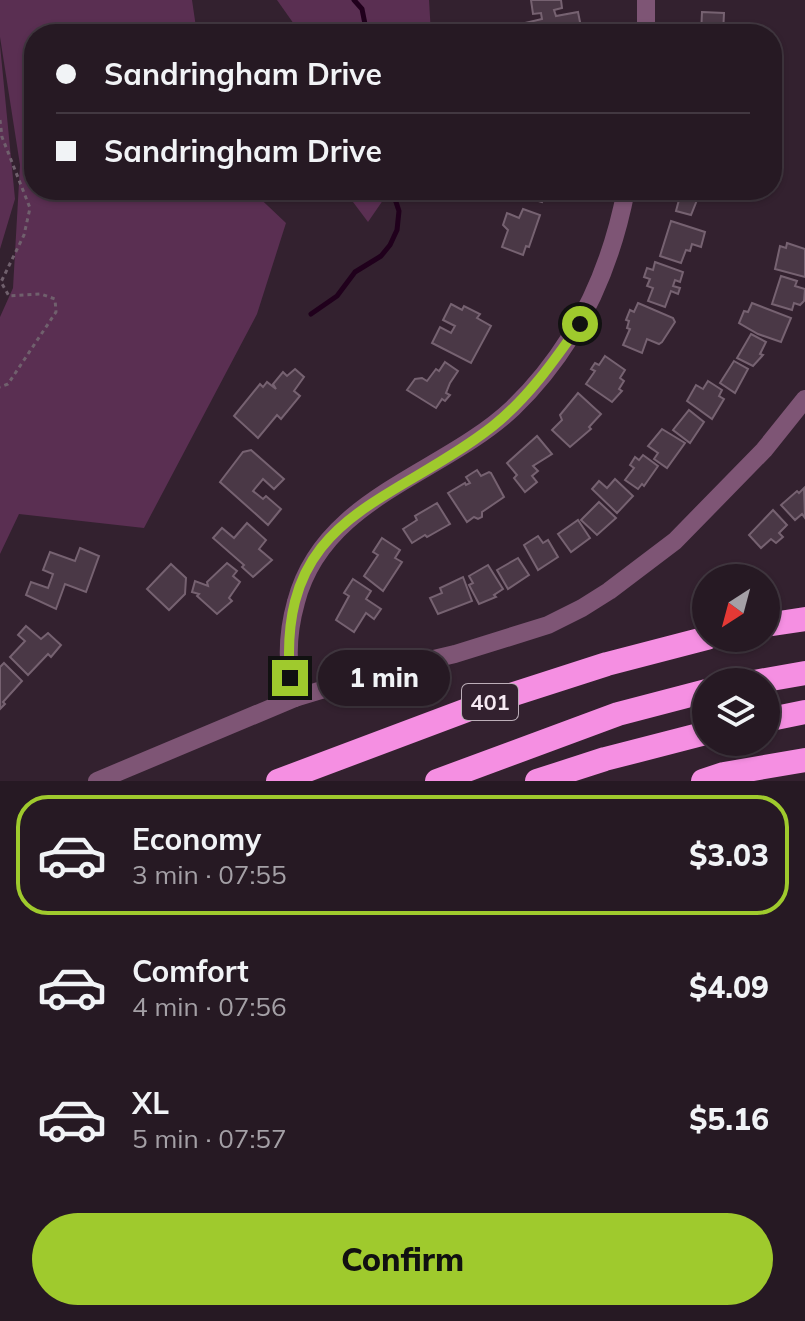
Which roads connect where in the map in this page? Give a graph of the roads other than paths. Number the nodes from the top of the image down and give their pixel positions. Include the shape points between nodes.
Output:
1 (646, 0) edge
2 (646, 24) edge
3 (624, 200) edge
4 (805, 399) edge
5 (805, 619) edge
6 (780, 623) edge
7 (692, 642) edge
8 (805, 673) edge
9 (780, 677) edge
10 (692, 695) edge
11 (295, 698) junction
12 (805, 712) edge
13 (780, 717) edge
14 (692, 737) edge
15 (805, 760) edge
16 (97, 781) edge
17 (278, 781) edge
18 (437, 781) edge
19 (537, 781) edge
20 (703, 781) edge

1 - 2 street
3 - 11 street via 580,324 532,389 474,440 365,505 308,566 291,619 288,660
4 - 11 street via 764,450 675,541 582,608 548,625
5 - 6 highway
7 - 17 highway, 401 via 483,704
8 - 9 highway
10 - 18 highway, 401 via 618,714
11 - 16 street
12 - 13 highway
14 - 19 highway
15 - 20 highway

